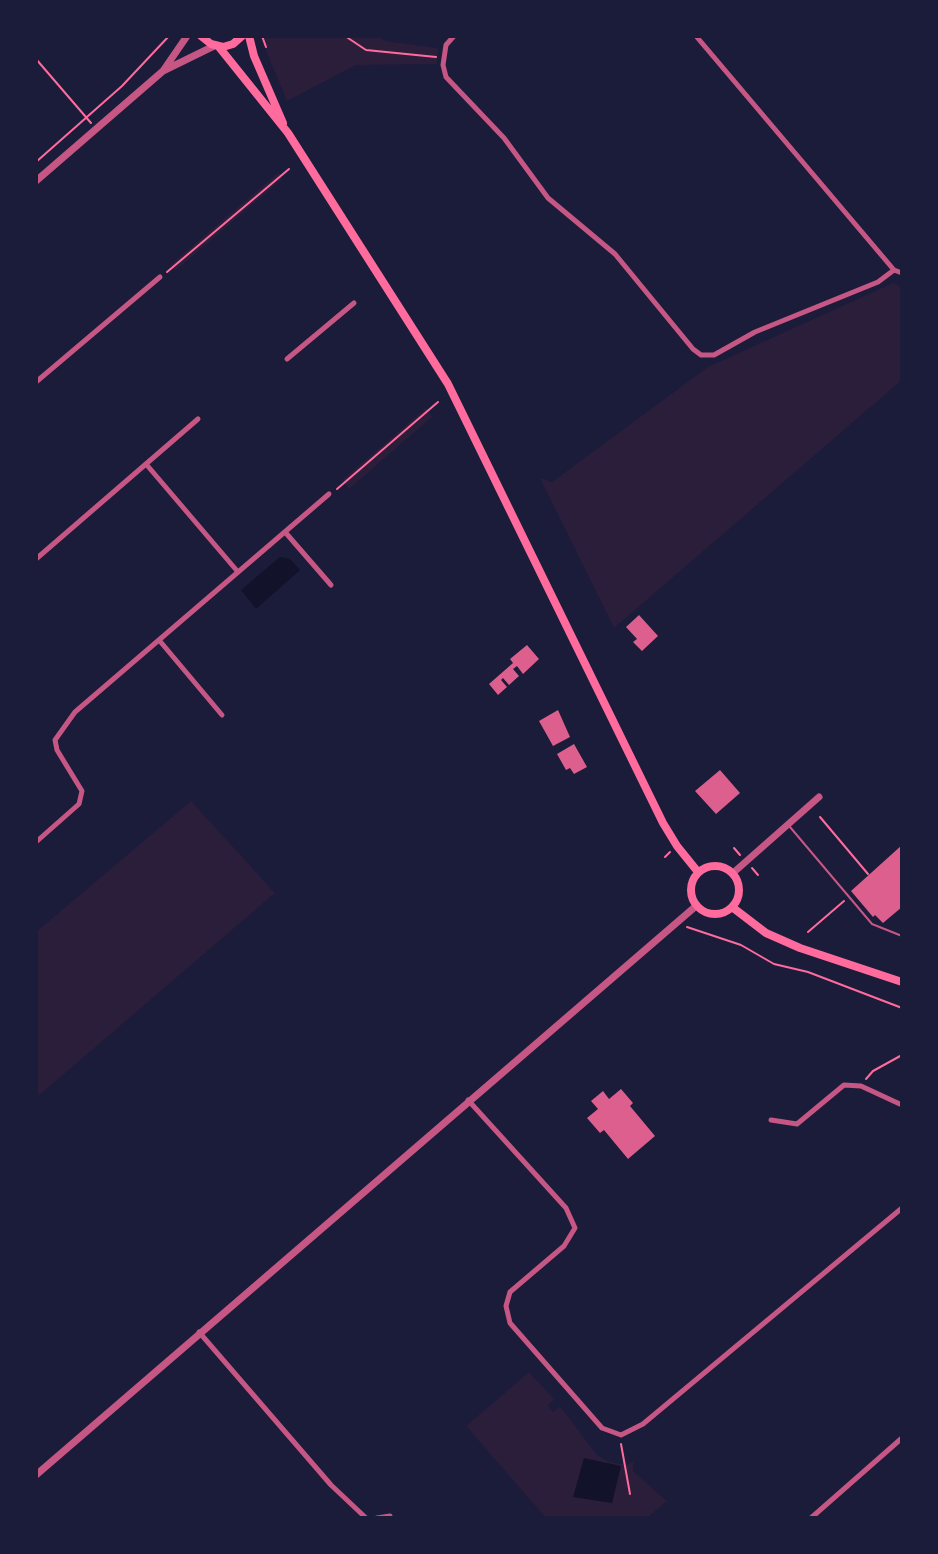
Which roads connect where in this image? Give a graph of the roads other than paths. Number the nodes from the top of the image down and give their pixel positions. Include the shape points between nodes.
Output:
1 (187, 36) edge
2 (201, 36) edge
3 (242, 36) edge
4 (249, 36) edge
5 (454, 36) edge
6 (696, 36) edge
7 (216, 46) junction
8 (163, 71) junction
9 (288, 133) junction
10 (36, 181) edge
11 (894, 270) junction
12 (902, 273) edge
13 (160, 277) road end
14 (354, 303) dead end
15 (287, 359) dead end
16 (36, 382) edge
17 (198, 419) dead end
18 (146, 464) junction
19 (329, 494) road end
20 (285, 532) junction
21 (36, 559) edge
22 (238, 572) junction
23 (331, 585) dead end
24 (159, 640) junction
25 (222, 715) dead end
26 (819, 797) dead end
27 (788, 824) junction
28 (36, 842) edge
29 (698, 872) junction
30 (732, 873) junction
31 (696, 906) junction
32 (732, 907) junction
33 (902, 936) edge
34 (902, 982) edge
35 (468, 1101) junction
36 (902, 1105) edge
37 (771, 1120) dead end
38 (902, 1208) edge
39 (199, 1332) junction
40 (902, 1438) edge
41 (36, 1475) edge
42 (390, 1516) dead end
43 (366, 1518) edge
44 (377, 1518) edge
45 (811, 1518) edge

1 - 8 street
2 - 7 main road
3 - 7 main road via 232,44
4 - 9 main road
5 - 11 street via 446,45 446,77 504,138 548,198 615,255 701,355 714,356 754,332 878,282
6 - 11 street
7 - 8 street
7 - 9 main road
8 - 10 street
9 - 29 main road via 448,384 663,823
11 - 12 street
13 - 16 street
14 - 15 street
17 - 18 street
18 - 21 street
18 - 22 street
19 - 20 street
20 - 22 street
20 - 23 street
22 - 24 street
24 - 25 street
24 - 28 street via 75,712 55,740 82,791 79,804
26 - 27 street
27 - 30 street
27 - 33 lane via 872,924
29 - 30 main road via 720,866
29 - 31 main road via 690,892
30 - 32 main road via 739,886
31 - 32 main road via 718,914
31 - 35 street
32 - 34 main road via 766,933 792,945
35 - 38 street via 566,1208 575,1228 564,1246 510,1292 506,1306 510,1323 602,1428 621,1435 643,1424
35 - 39 street
36 - 37 street via 861,1086 844,1084 796,1124
39 - 41 street
39 - 43 street via 331,1485
40 - 45 street
42 - 44 street

